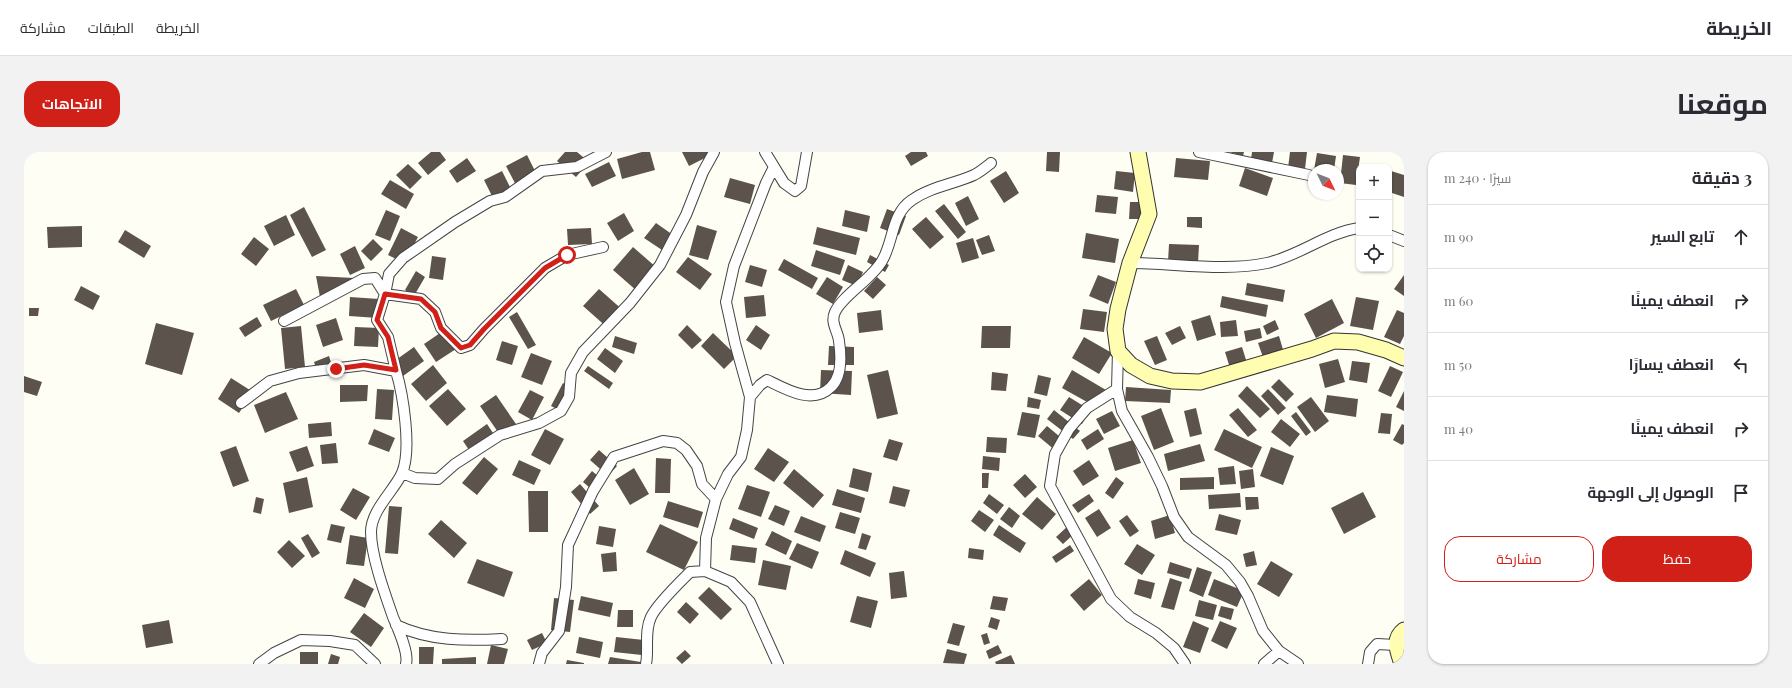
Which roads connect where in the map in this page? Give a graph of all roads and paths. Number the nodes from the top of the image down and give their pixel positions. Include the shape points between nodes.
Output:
1 (606, 152) edge
2 (714, 152) edge
3 (765, 152) edge
4 (807, 152) edge
5 (1138, 152) edge
6 (1199, 152) edge
7 (991, 162) dead end
8 (774, 167) junction
9 (1308, 175) dead end
10 (1356, 229) edge
11 (1392, 236) edge
12 (1404, 241) edge
13 (603, 248) dead end
14 (1130, 263) junction
15 (385, 294) junction
16 (284, 321) dead end
17 (1118, 351) junction
18 (1404, 358) edge
19 (396, 370) junction
20 (1117, 388) junction
21 (750, 397) junction
22 (241, 403) dead end
23 (402, 473) junction
24 (716, 499) junction
25 (705, 571) junction
26 (396, 625) junction
27 (1404, 630) edge
28 (502, 639) dead end
29 (1396, 645) junction
30 (1278, 650) junction
31 (259, 664) edge
32 (375, 664) edge
33 (406, 664) edge
34 (539, 664) edge
35 (646, 664) edge
36 (778, 664) edge
37 (1185, 664) edge
38 (1264, 664) edge
39 (1298, 664) edge
40 (1368, 664) edge
41 (1402, 664) edge

1 - 15 street via 577,167 542,171 505,197 490,201 455,222 403,258 389,274
2 - 23 street via 660,265 630,303 583,352 571,373 569,397 562,411 538,423 500,435 455,464 438,479 415,478
3 - 8 street
4 - 8 street via 801,186 795,191 784,183
5 - 14 street via 1149,214
6 - 9 street
7 - 21 street via 975,175 921,194 901,211 883,260 834,313 833,320 839,340 839,373 831,388 814,397 805,396 767,380
8 - 21 street via 734,266 726,302
10 - 14 street via 1321,240 1269,263 1193,266
11 - 12 street
13 - 15 street via 567,255 545,268 470,345 461,348 441,328 435,312 421,299
14 - 17 street via 1115,329
15 - 16 street via 374,278 363,279
15 - 19 street via 377,320 388,337
17 - 18 street via 1131,366 1150,376 1179,382 1200,382 1334,341 1358,342
17 - 20 street
19 - 22 street via 364,365 299,373 270,381
19 - 23 street via 404,400 407,453
20 - 30 street via 1122,411 1154,469 1174,517 1188,537 1226,565 1240,582 1263,631
20 - 37 street via 1088,408 1069,429 1055,454 1050,486 1111,599 1130,617 1174,648
21 - 24 street via 741,457 728,474
23 - 26 street via 377,512 371,530 381,580
24 - 25 street via 706,538
24 - 34 street via 702,484 697,466 686,450 677,443 663,441 614,457 593,491 568,545 566,587 559,631 542,653
25 - 35 street via 690,572 650,618
25 - 36 street via 731,582 750,602
26 - 28 street via 412,633 464,641
26 - 33 street
27 - 29 street via 1398,636
29 - 40 street via 1377,644 1370,652
29 - 41 street
30 - 38 street
30 - 39 street
31 - 32 street via 274,653 301,640 355,645

